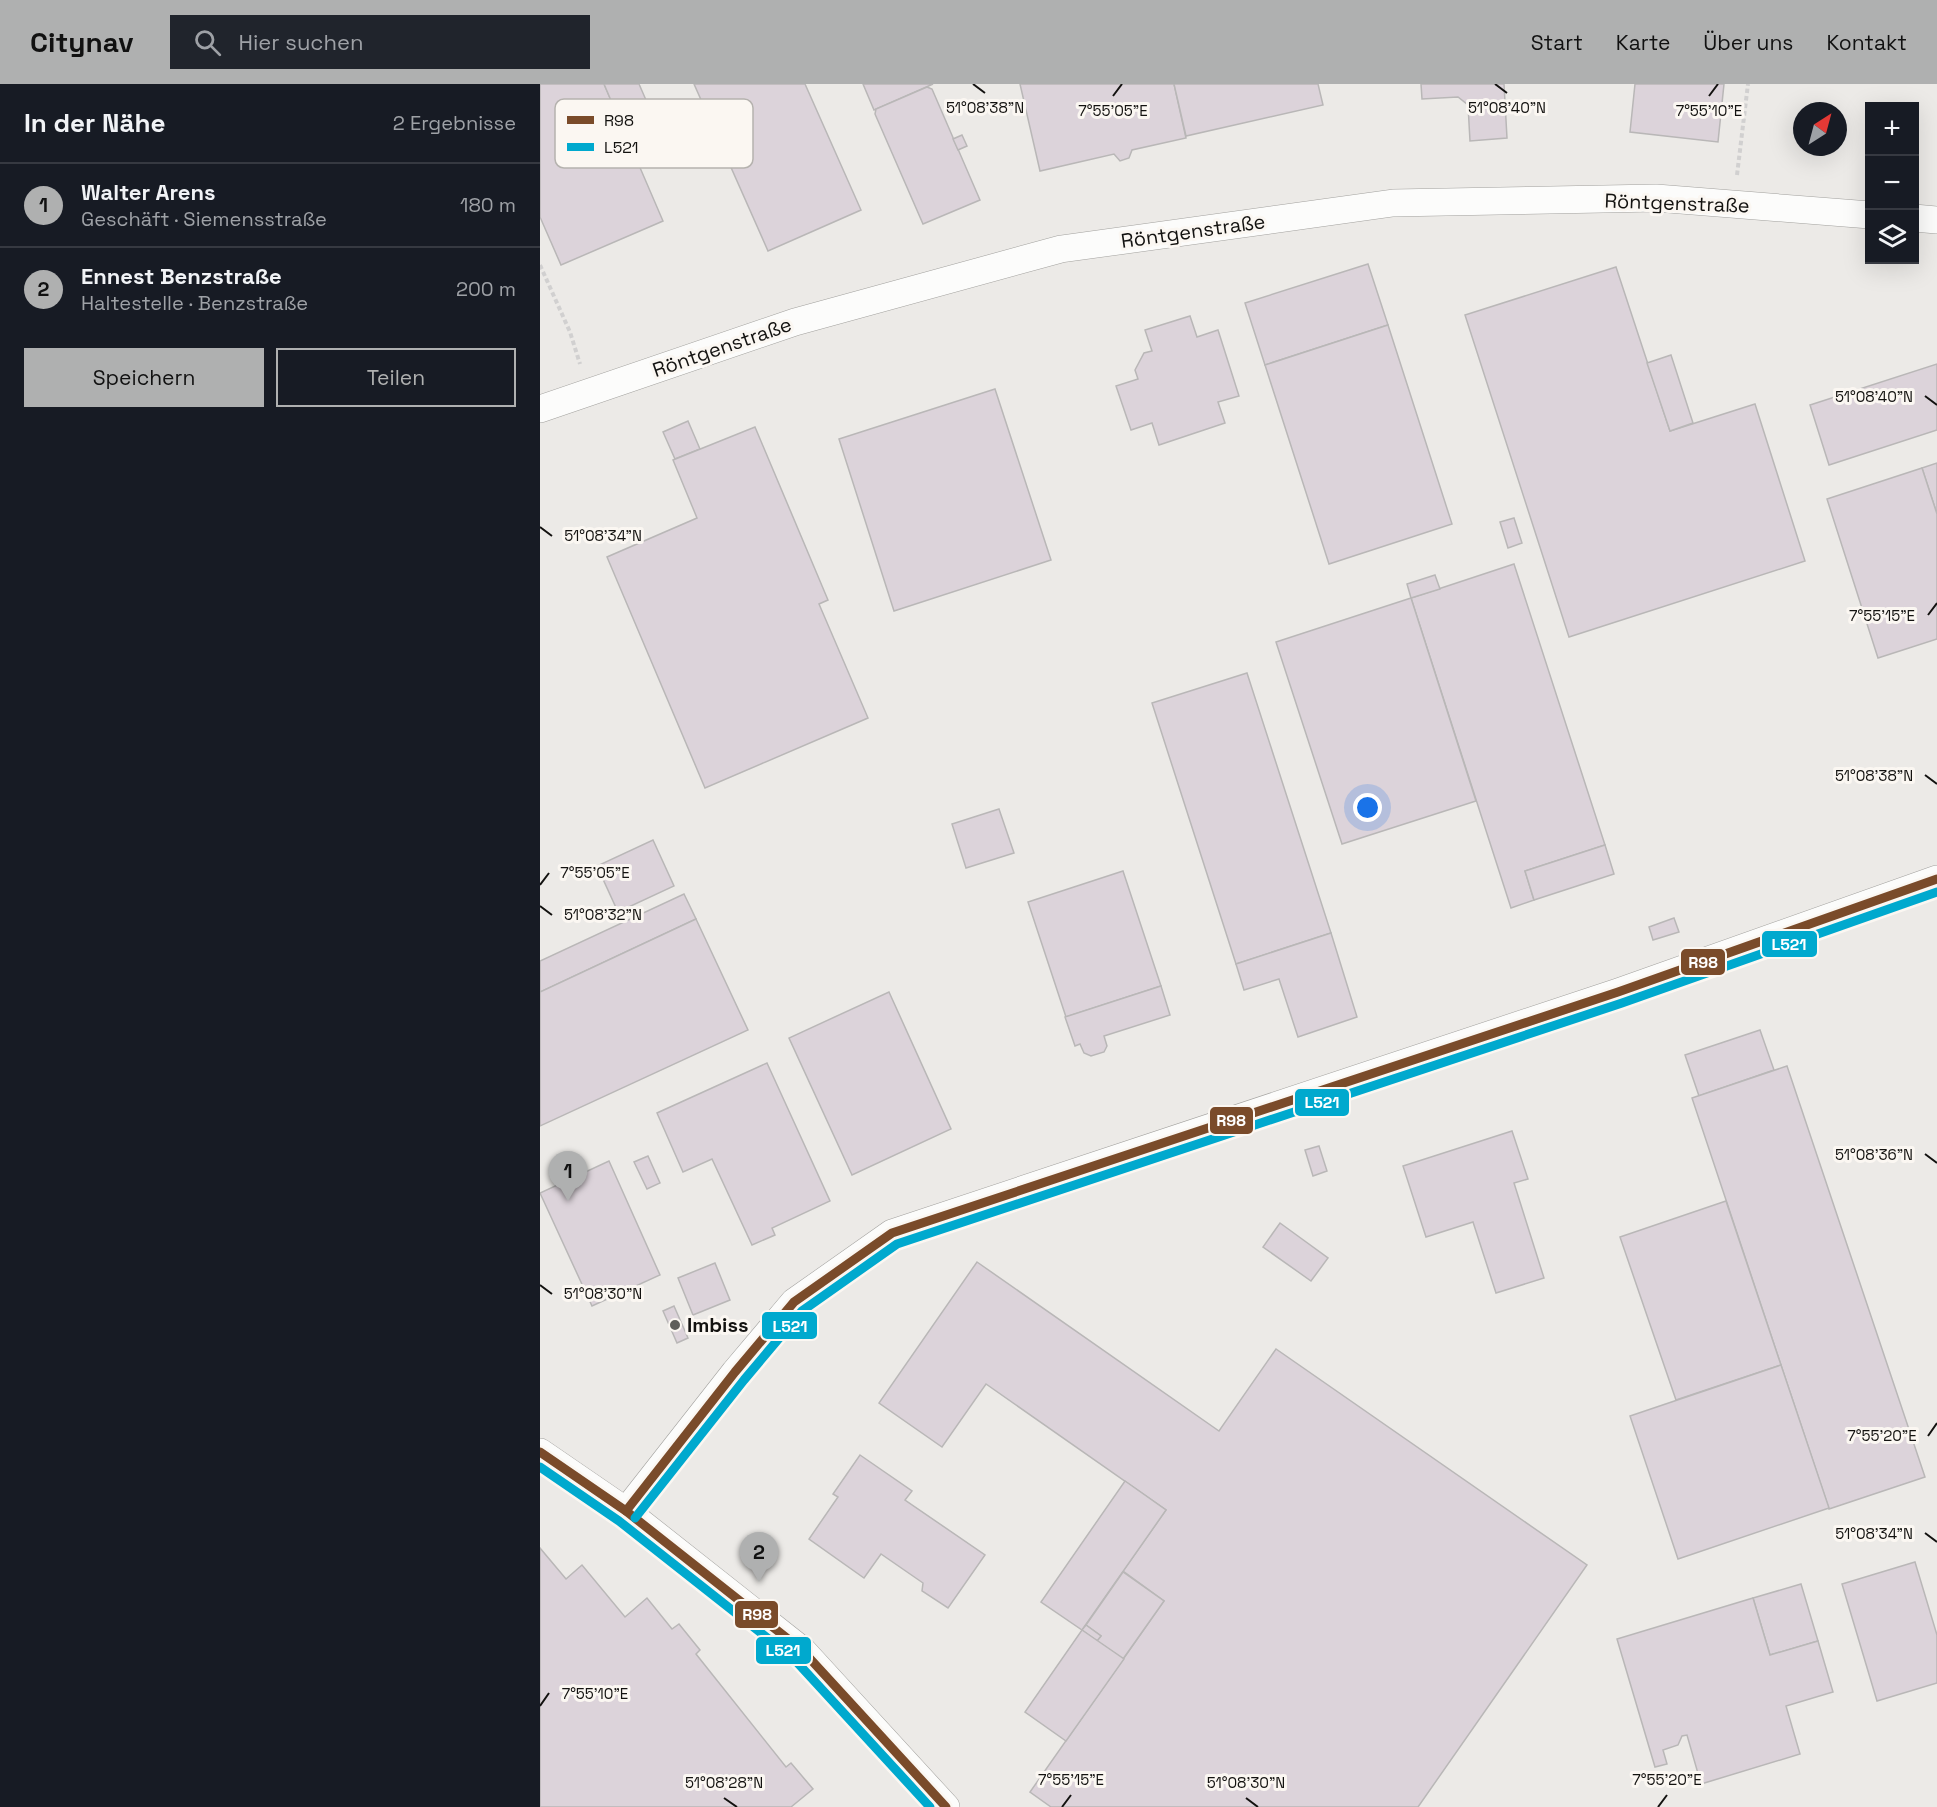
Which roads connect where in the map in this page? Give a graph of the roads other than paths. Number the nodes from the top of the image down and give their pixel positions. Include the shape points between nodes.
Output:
1 (1865, 215) edge
2 (1919, 218) edge
3 (1937, 220) edge
4 (540, 409) edge
5 (1937, 879) edge
6 (540, 1452) edge
7 (626, 1511) junction
8 (946, 1807) edge

1 - 4 street, Röntgenstraße via 1656,198 1393,203 1061,249 795,322
2 - 3 street
5 - 7 street via 1618,992 892,1233 794,1302
6 - 7 street
7 - 8 street via 801,1650

